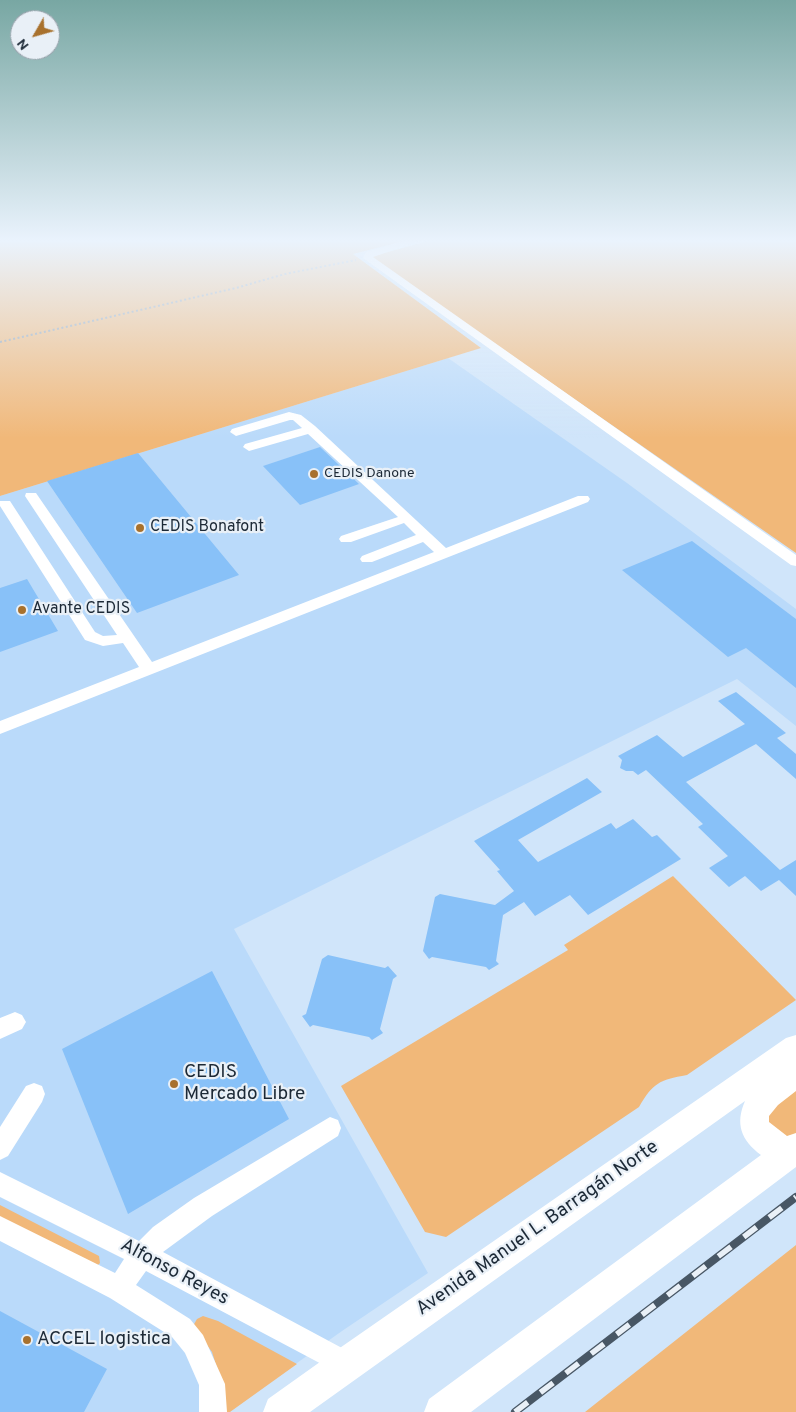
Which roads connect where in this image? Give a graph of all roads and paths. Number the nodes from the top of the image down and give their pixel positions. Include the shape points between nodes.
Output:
1 (158, 306) edge
2 (435, 306) edge
3 (0, 342) edge
4 (311, 429) junction
5 (236, 432) dead end
6 (249, 447) dead end
7 (31, 496) dead end
8 (583, 500) dead end
9 (5, 504) dead end
10 (407, 518) junction
11 (425, 536) junction
12 (346, 539) dead end
13 (444, 554) junction
14 (367, 559) dead end
15 (796, 562) edge
16 (127, 637) junction
17 (148, 669) junction
18 (0, 728) edge
19 (796, 1048) edge
20 (796, 1074) edge
21 (34, 1094) dead end
22 (330, 1128) dead end
23 (0, 1148) edge
24 (793, 1150) edge
25 (0, 1184) edge
26 (0, 1228) edge
27 (142, 1255) junction
28 (119, 1289) junction
29 (346, 1364) junction
30 (213, 1412) edge
31 (281, 1412) edge
32 (442, 1412) edge

1 - 3 path
2 - 15 street
4 - 5 street via 293,416
4 - 6 street
4 - 10 street
7 - 16 street
8 - 13 street
9 - 16 street via 90,636 106,642
10 - 11 street
10 - 12 street
11 - 13 street
11 - 14 street
13 - 17 street
16 - 17 street
17 - 18 street
19 - 29 main road, Avenida Manuel L. Barragán Norte
20 - 24 main road via 765,1097 754,1117 762,1138 775,1148
21 - 23 street
22 - 27 street via 203,1207 162,1236
24 - 32 main road
25 - 27 street, Alfonso Reyes
26 - 28 street
27 - 28 street
27 - 29 street, Alfonso Reyes
28 - 30 street via 181,1328 194,1344 212,1384
29 - 31 main road, Avenida Manuel L. Barragán Norte

